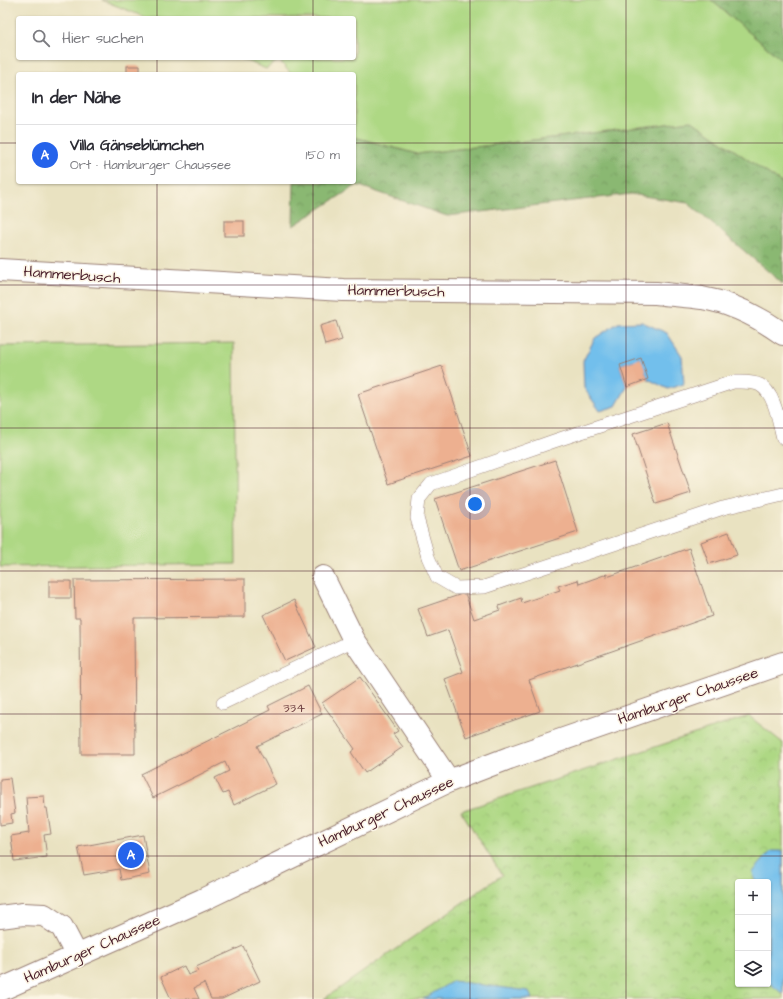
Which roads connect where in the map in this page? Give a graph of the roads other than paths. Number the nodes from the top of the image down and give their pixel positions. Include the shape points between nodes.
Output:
1 (0, 270) edge
2 (783, 334) edge
3 (783, 438) edge
4 (783, 494) edge
5 (323, 577) dead end
6 (354, 640) junction
7 (783, 663) edge
8 (223, 704) dead end
9 (449, 781) junction
10 (0, 917) edge
11 (77, 956) junction
12 (0, 990) edge

1 - 2 street, Hammerbusch via 343,290 656,293 703,298 728,304 752,314
3 - 4 lane via 768,391 760,385 733,382 432,484 419,499 417,518 428,557 437,577 456,588 484,587 723,508
5 - 6 street
6 - 8 lane
6 - 9 street
7 - 9 street, Hamburger Chaussee
9 - 11 street, Hamburger Chaussee via 202,900
10 - 11 street via 44,915 62,927
11 - 12 street, Hamburger Chaussee

